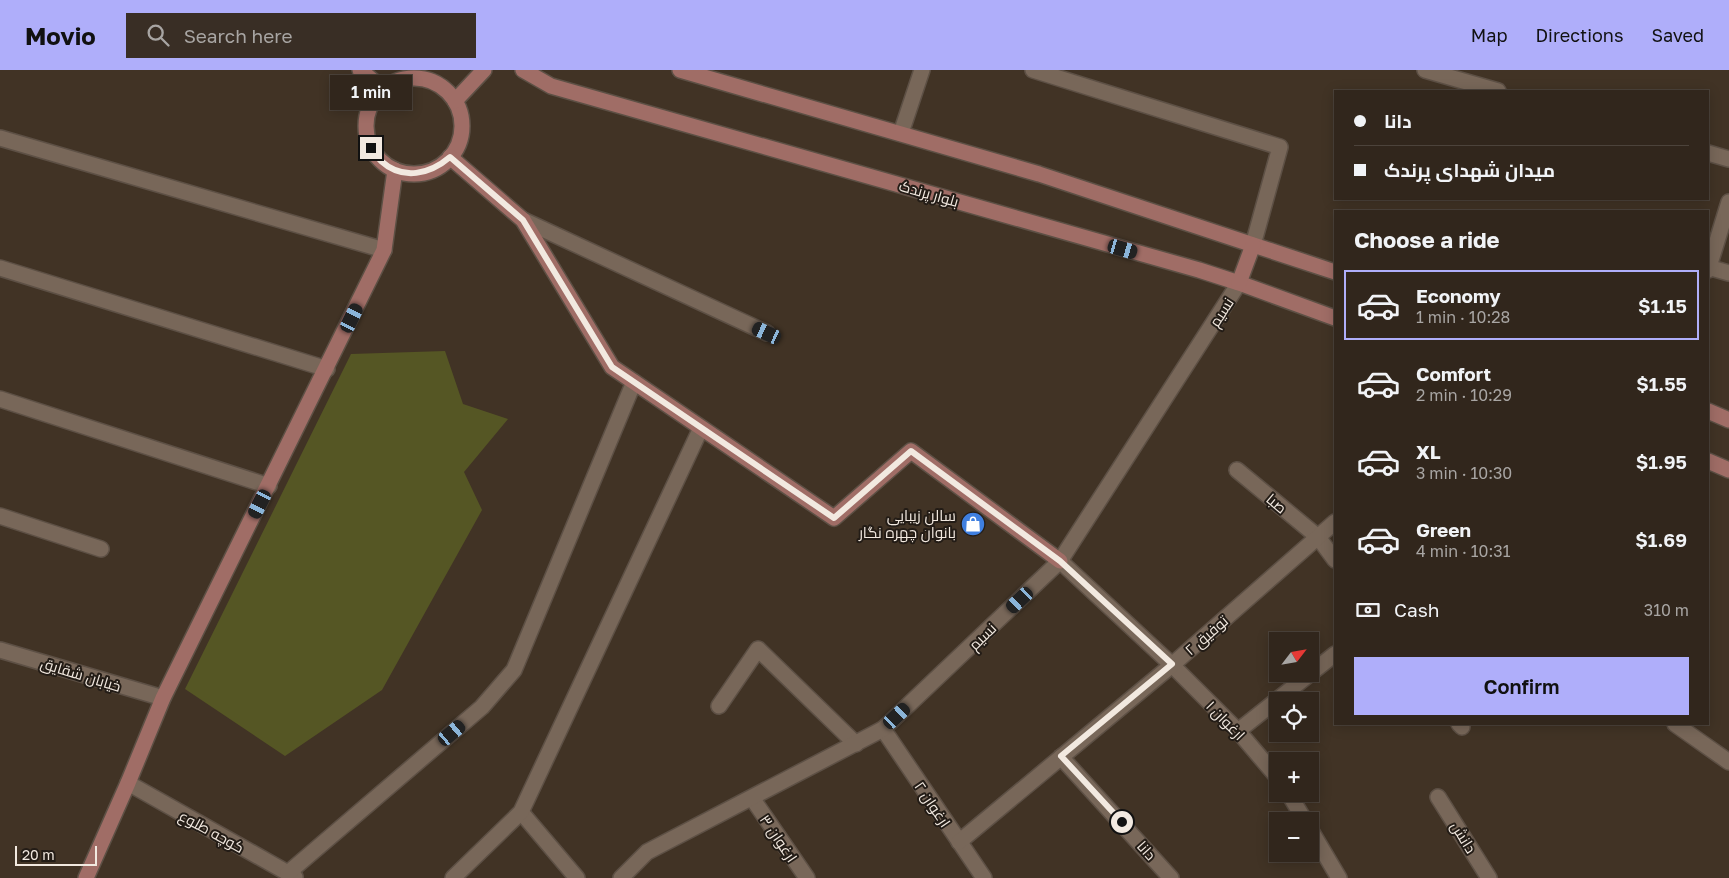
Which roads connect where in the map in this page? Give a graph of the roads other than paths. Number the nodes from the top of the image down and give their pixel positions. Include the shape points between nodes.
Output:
1 (360, 70) edge
2 (484, 70) edge
3 (523, 70) edge
4 (680, 70) edge
5 (922, 70) edge
6 (1033, 70) edge
7 (1425, 70) edge
8 (428, 75) edge
9 (383, 89) junction
10 (1495, 90) edge
11 (455, 101) junction
12 (901, 134) junction
13 (0, 138) edge
14 (1709, 153) edge
15 (450, 157) junction
16 (1729, 159) edge
17 (395, 170) junction
18 (1729, 202) edge
19 (523, 220) junction
20 (1253, 245) junction
21 (384, 250) junction
22 (1709, 265) edge
23 (0, 268) edge
24 (1709, 268) edge
25 (1334, 272) edge
26 (1729, 273) edge
27 (1240, 283) junction
28 (1334, 318) edge
29 (767, 333) dead end
30 (327, 368) junction
31 (634, 382) junction
32 (0, 399) edge
33 (1709, 411) edge
34 (1729, 420) edge
35 (701, 428) junction
36 (1709, 461) edge
37 (1237, 470) dead end
38 (1729, 470) edge
39 (269, 486) junction
40 (0, 516) edge
41 (1334, 523) edge
42 (1318, 537) junction
43 (101, 549) dead end
44 (1334, 559) edge
45 (1060, 561) junction
46 (0, 650) edge
47 (1334, 655) edge
48 (1172, 664) junction
49 (162, 698) junction
50 (719, 706) dead end
51 (1676, 725) edge
52 (883, 729) junction
53 (1238, 731) junction
54 (856, 744) junction
55 (1061, 756) junction
56 (1729, 762) edge
57 (1269, 767) edge
58 (128, 783) junction
59 (1438, 796) dead end
60 (752, 798) junction
61 (521, 812) junction
62 (959, 842) junction
63 (1319, 844) edge
64 (292, 876) edge
65 (86, 878) edge
66 (453, 878) edge
67 (577, 878) edge
68 (620, 878) edge
69 (807, 878) edge
70 (984, 878) edge
71 (1171, 878) edge
72 (1339, 878) edge
73 (1489, 878) edge

1 - 9 main road
2 - 11 main road
3 - 27 main road, بلوار پرندک via 551,86
4 - 12 main road
5 - 12 street
6 - 20 street via 1280,147
7 - 10 street
8 - 9 main road via 397,80
8 - 11 main road
9 - 17 main road via 372,101 366,132 371,148 381,161
11 - 15 main road via 461,115 462,130
12 - 20 main road via 1039,174
13 - 21 street
14 - 16 street
15 - 17 main road via 439,167 425,172
15 - 19 main road
17 - 21 main road
18 - 22 street
19 - 29 street
19 - 31 main road via 612,367
20 - 25 main road
20 - 27 main road
21 - 30 main road
23 - 30 street
24 - 26 street
27 - 28 main road, بلوار پرندک
27 - 45 street, نسیم
30 - 39 main road
31 - 35 main road
31 - 64 street via 514,670 482,708
32 - 39 street
33 - 34 main road
35 - 45 main road via 834,518 911,451
35 - 61 street
36 - 38 main road
37 - 42 street, صبا
39 - 49 main road
40 - 43 street
41 - 42 street, توفیق ۲
42 - 44 street, صبا
42 - 48 street, توفیق ۲
45 - 48 street, ارغوان ۱
45 - 52 street, نسیم
46 - 49 street, خیابان شقایق
47 - 53 street
48 - 53 street, ارغوان ۱
48 - 55 street, توفیق ۲
49 - 58 main road
50 - 54 street via 758,648
51 - 56 street
52 - 54 street, نسیم
52 - 62 street, ارغوان ۲
53 - 57 street, ارغوان ۱
54 - 60 street, نسیم
55 - 62 street, توفیق ۲
55 - 71 street, دانا
58 - 64 street, کوچه طلوع
58 - 65 main road
59 - 73 street, دانش
60 - 68 street, نسیم via 647,852
60 - 69 street, ارغوان ۳
61 - 66 street
61 - 67 street
62 - 70 street, ارغوان ۲
63 - 72 street

